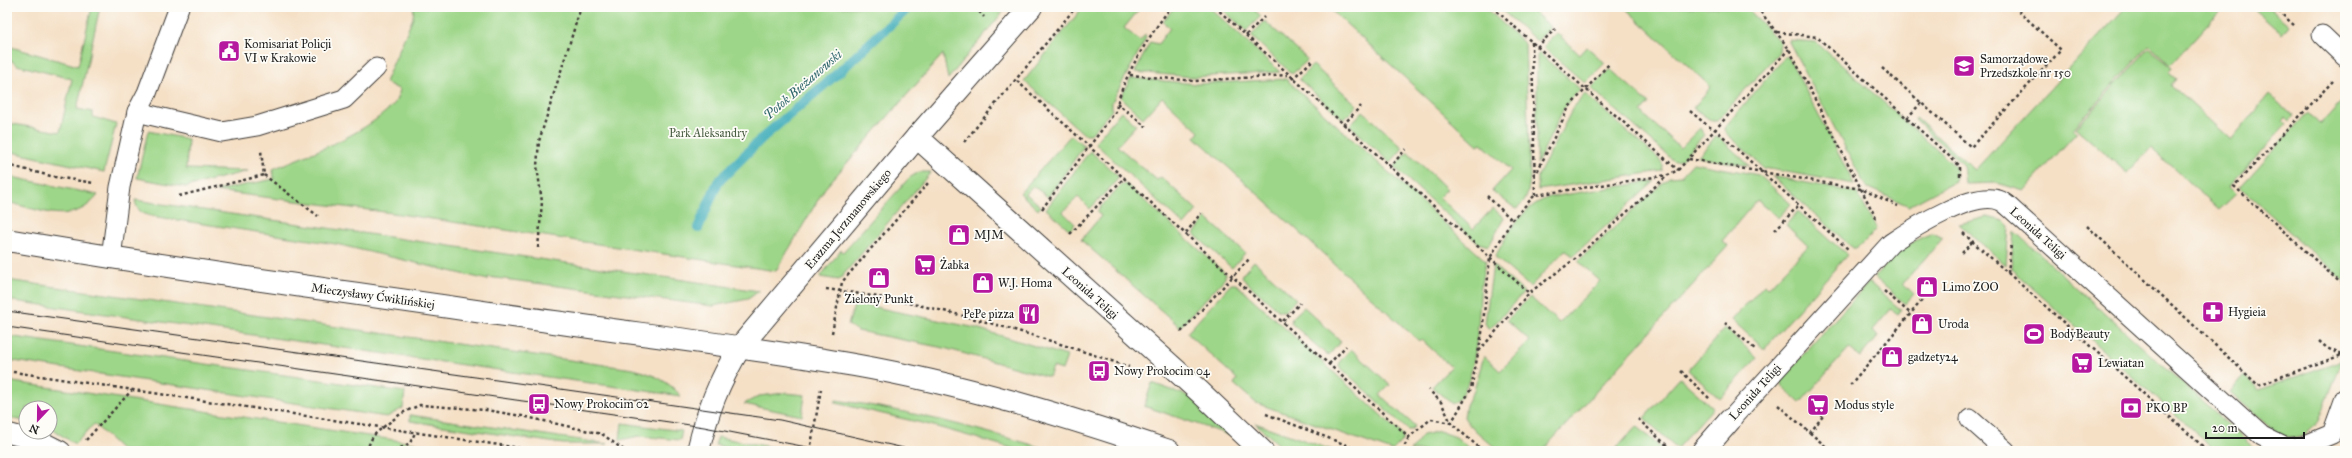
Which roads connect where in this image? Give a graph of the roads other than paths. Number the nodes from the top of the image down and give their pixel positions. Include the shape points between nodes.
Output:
1 (179, 7) edge
2 (1031, 7) edge
3 (2322, 35) dead end
4 (2345, 57) edge
5 (376, 68) dead end
6 (137, 112) junction
7 (917, 138) junction
8 (7, 240) edge
9 (111, 258) junction
10 (740, 347) junction
11 (2345, 398) edge
12 (1970, 419) dead end
13 (1730, 420) joint
14 (7, 433) edge
15 (62, 451) edge
16 (698, 451) edge
17 (1170, 451) edge
18 (1262, 451) edge
19 (1703, 451) edge
20 (2006, 451) edge

1 - 6 lane via 147,93
2 - 7 street, Erazma Jerzmanowskiego
3 - 4 lane
5 - 6 lane via 344,99 257,126 222,132
6 - 9 lane via 120,187
7 - 10 street, Erazma Jerzmanowskiego
7 - 18 street, Leonida Teligi via 1200,392
8 - 9 street, Mieczysławy Ćwiklińskiej
9 - 10 street, Mieczysławy Ćwiklińskiej
10 - 16 street, Erazma Jerzmanowskiego via 720,380
10 - 17 street via 855,365 939,383 1078,420
11 - 13 lane, Leonida Teligi via 2332,434 2303,446 2286,448 2262,436 2001,201 1980,199 1941,213 1891,243
12 - 20 lane
13 - 19 street, Leonida Teligi
14 - 15 lane via 45,443

